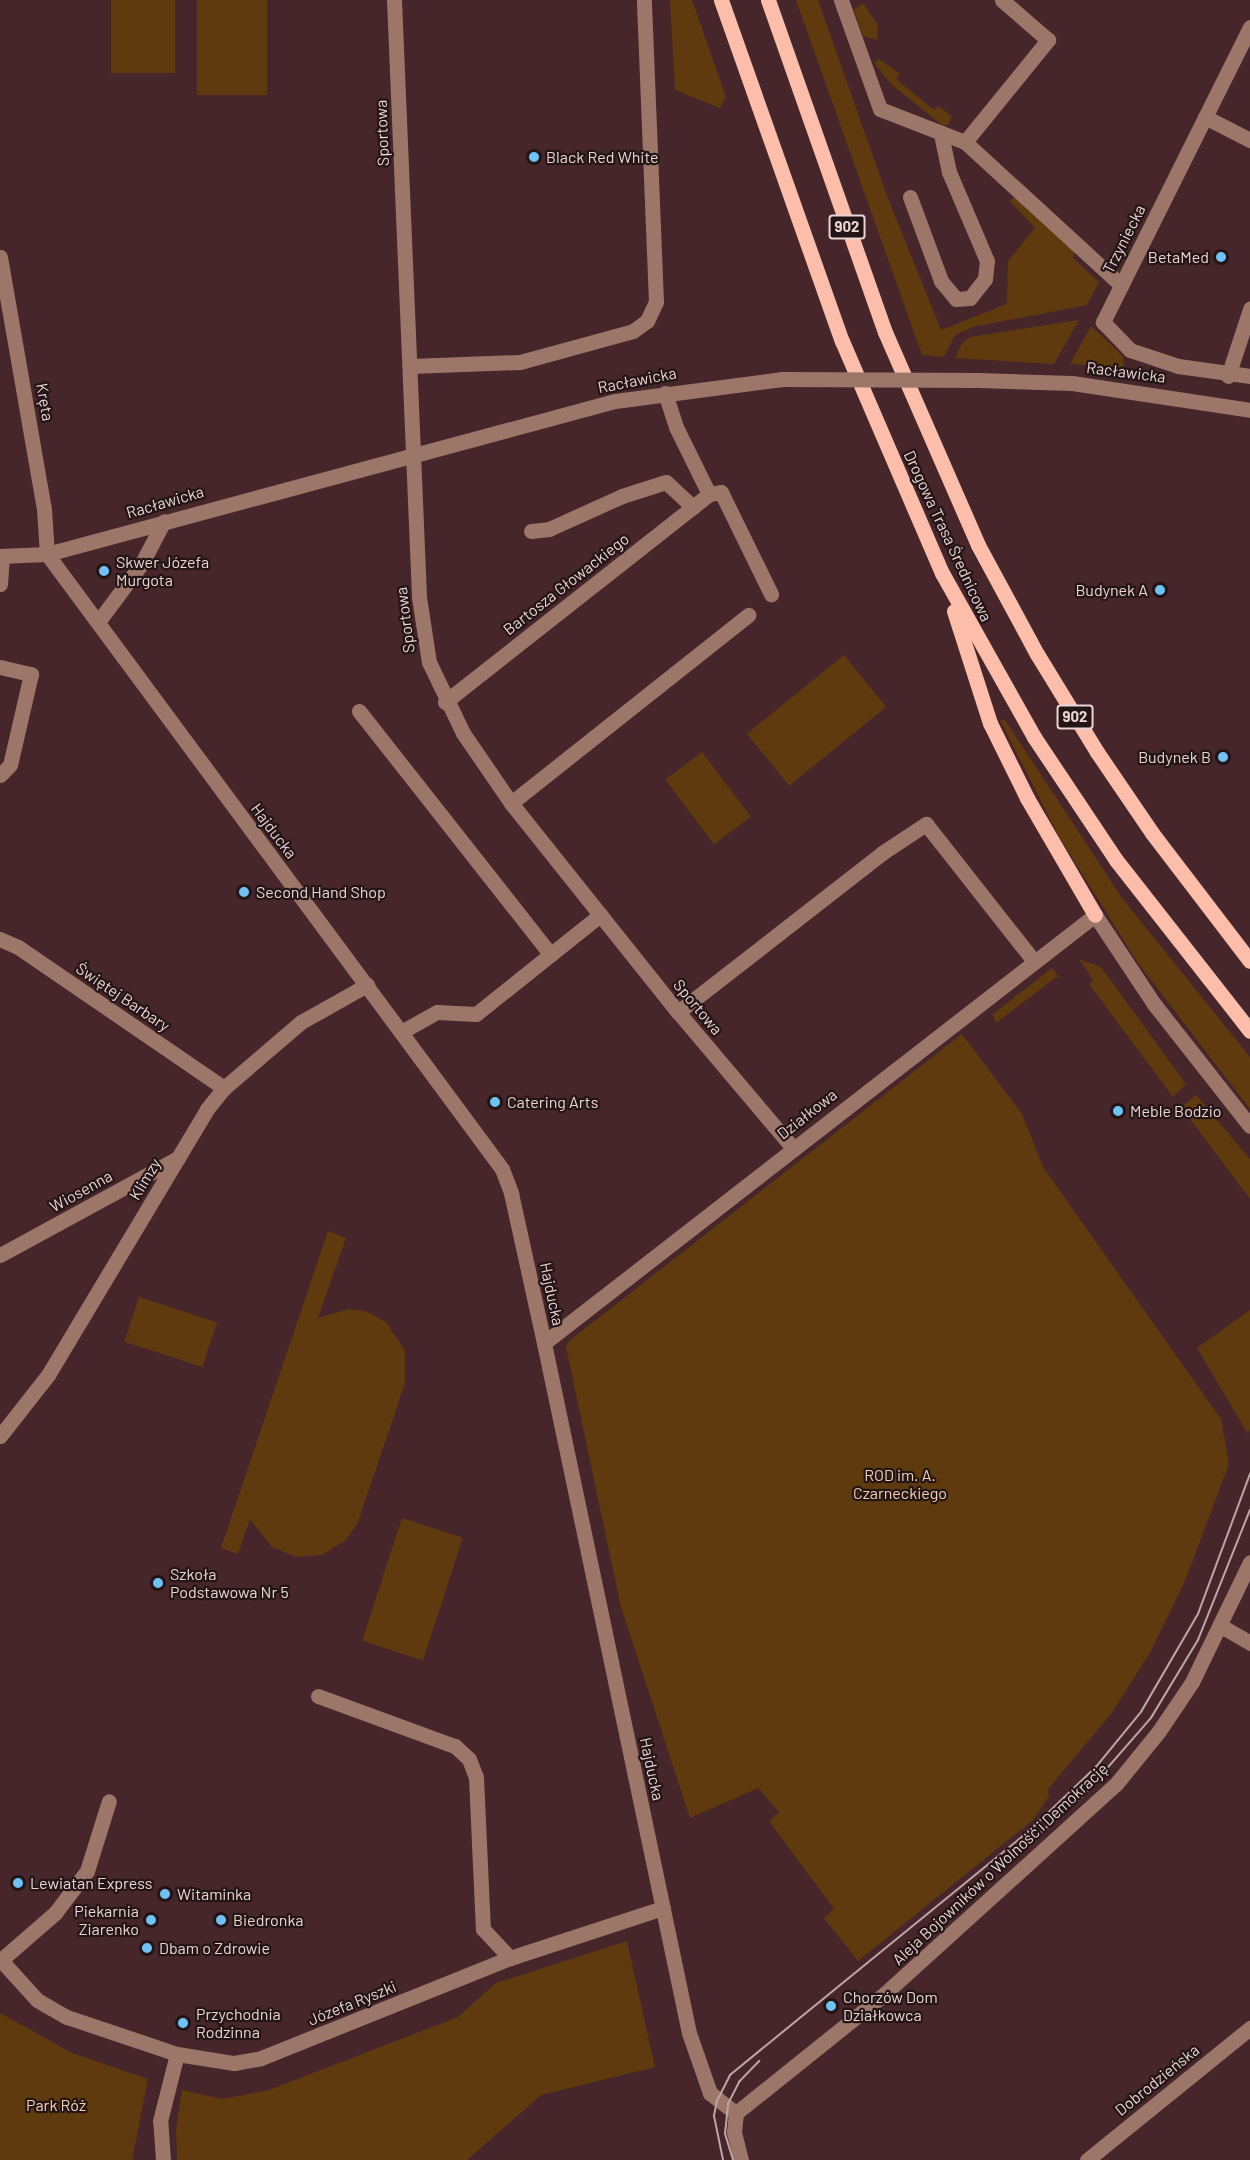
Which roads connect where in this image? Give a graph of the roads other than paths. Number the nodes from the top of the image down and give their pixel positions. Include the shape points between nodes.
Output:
1 (394, 0) edge
2 (645, 0) edge
3 (721, 0) edge
4 (768, 0) edge
5 (841, 0) edge
6 (1002, 0) edge
7 (1250, 27) edge
8 (1205, 117) junction
9 (941, 133) junction
10 (1250, 140) edge
11 (965, 142) junction
12 (910, 198) dead end
13 (0, 257) edge
14 (1121, 285) junction
15 (1250, 309) edge
16 (410, 366) junction
17 (1228, 376) junction
18 (1250, 376) edge
19 (664, 393) junction
20 (1250, 410) edge
21 (414, 455) junction
22 (709, 494) junction
23 (693, 507) junction
24 (164, 521) junction
25 (531, 531) dead end
26 (47, 554) junction
27 (1, 556) edge
28 (942, 573) junction
29 (0, 584) edge
30 (771, 594) dead end
31 (748, 615) dead end
32 (98, 622) junction
33 (0, 667) edge
34 (445, 702) junction
35 (359, 711) dead end
36 (0, 775) edge
37 (511, 803) junction
38 (600, 915) junction
39 (1095, 915) junction
40 (0, 939) edge
41 (551, 955) junction
42 (1034, 960) junction
43 (1250, 961) edge
44 (367, 985) junction
45 (678, 1012) junction
46 (1250, 1031) edge
47 (401, 1032) junction
48 (224, 1088) junction
49 (1250, 1126) edge
50 (793, 1148) junction
51 (178, 1158) junction
52 (0, 1255) edge
53 (544, 1343) junction
54 (0, 1436) edge
55 (1250, 1562) edge
56 (1221, 1626) junction
57 (1250, 1643) edge
58 (318, 1696) dead end
59 (109, 1801) dead end
60 (663, 1908) junction
61 (510, 1958) junction
62 (0, 1960) edge
63 (1250, 2028) edge
64 (177, 2054) junction
65 (736, 2113) junction
66 (163, 2160) edge
67 (741, 2160) edge
68 (1087, 2160) edge

1 - 16 street, Sportowa
2 - 16 street via 656,302 647,321 633,331 520,362
3 - 28 main road, Drogowa Trasa Średnicowa / 902 via 842,341
4 - 43 main road, Drogowa Trasa Średnicowa / 902 via 885,332 978,545 1036,654 1097,752 1152,833
5 - 9 street via 880,109
6 - 11 street via 1048,40
7 - 8 street, Trzyniecka
8 - 10 street
8 - 14 street, Trzyniecka
9 - 11 street
9 - 12 street via 949,172 987,261 986,279 970,298 956,299 941,281
11 - 14 street
13 - 26 street, Kręta via 41,486
14 - 17 street, Trzyniecka via 1103,322 1130,350 1178,366
15 - 17 street
16 - 21 street, Sportowa
17 - 18 street, Trzyniecka
19 - 20 street, Racławicka, bridge via 783,379 978,380 1072,383
19 - 21 street, Racławicka via 546,418
19 - 22 street
21 - 24 street, Racławicka
21 - 34 street, Sportowa via 422,637
22 - 23 street, Bartosza Głowackiego
22 - 30 street via 721,492
23 - 25 street via 666,482 622,495 549,529
23 - 34 street, Bartosza Głowackiego
24 - 26 street, Racławicka
24 - 32 street via 142,563
26 - 27 street, Racławicka
26 - 32 street, Hajducka
27 - 29 street
28 - 39 main road via 990,723 1027,798
28 - 46 main road, Drogowa Trasa Średnicowa / 902 via 1034,737 1116,860
31 - 37 street
32 - 44 street, Hajducka
33 - 36 street via 31,674 10,765
34 - 37 street, Sportowa
35 - 41 street
37 - 38 street, Sportowa
38 - 41 street
38 - 45 street, Sportowa
39 - 42 street, Działkowa
39 - 49 street via 1154,1004
40 - 48 street, Świętej Barbary via 18,947
41 - 47 street via 476,1014 436,1012
42 - 45 street via 926,824 882,853
42 - 50 street, Działkowa
44 - 47 street, Hajducka
44 - 48 street, Klimzy via 301,1022
45 - 50 street, Sportowa
47 - 53 street, Hajducka via 502,1169 511,1193
48 - 51 street, Klimzy
50 - 53 street, Działkowa
51 - 52 street, Wiosenna
51 - 54 street, Klimzy via 48,1375
53 - 60 street, Hajducka
55 - 56 street, Aleja Bojowników o Wolność i Demokrację
56 - 57 street
56 - 65 street, Aleja Bojowników o Wolność i Demokrację via 1174,1710 1116,1784 881,1997
58 - 61 street via 455,1746 469,1759 476,1777 483,1929
59 - 62 street via 87,1871 55,1913
60 - 61 street, Józefa Ryszki
60 - 65 street, Hajducka via 696,2060 710,2093
61 - 64 street, Józefa Ryszki via 261,2058 226,2063
62 - 64 street, Józefa Ryszki via 37,2000 67,2017
63 - 68 street, Dobrodzieńska
64 - 66 street via 160,2121
65 - 67 street via 734,2132

